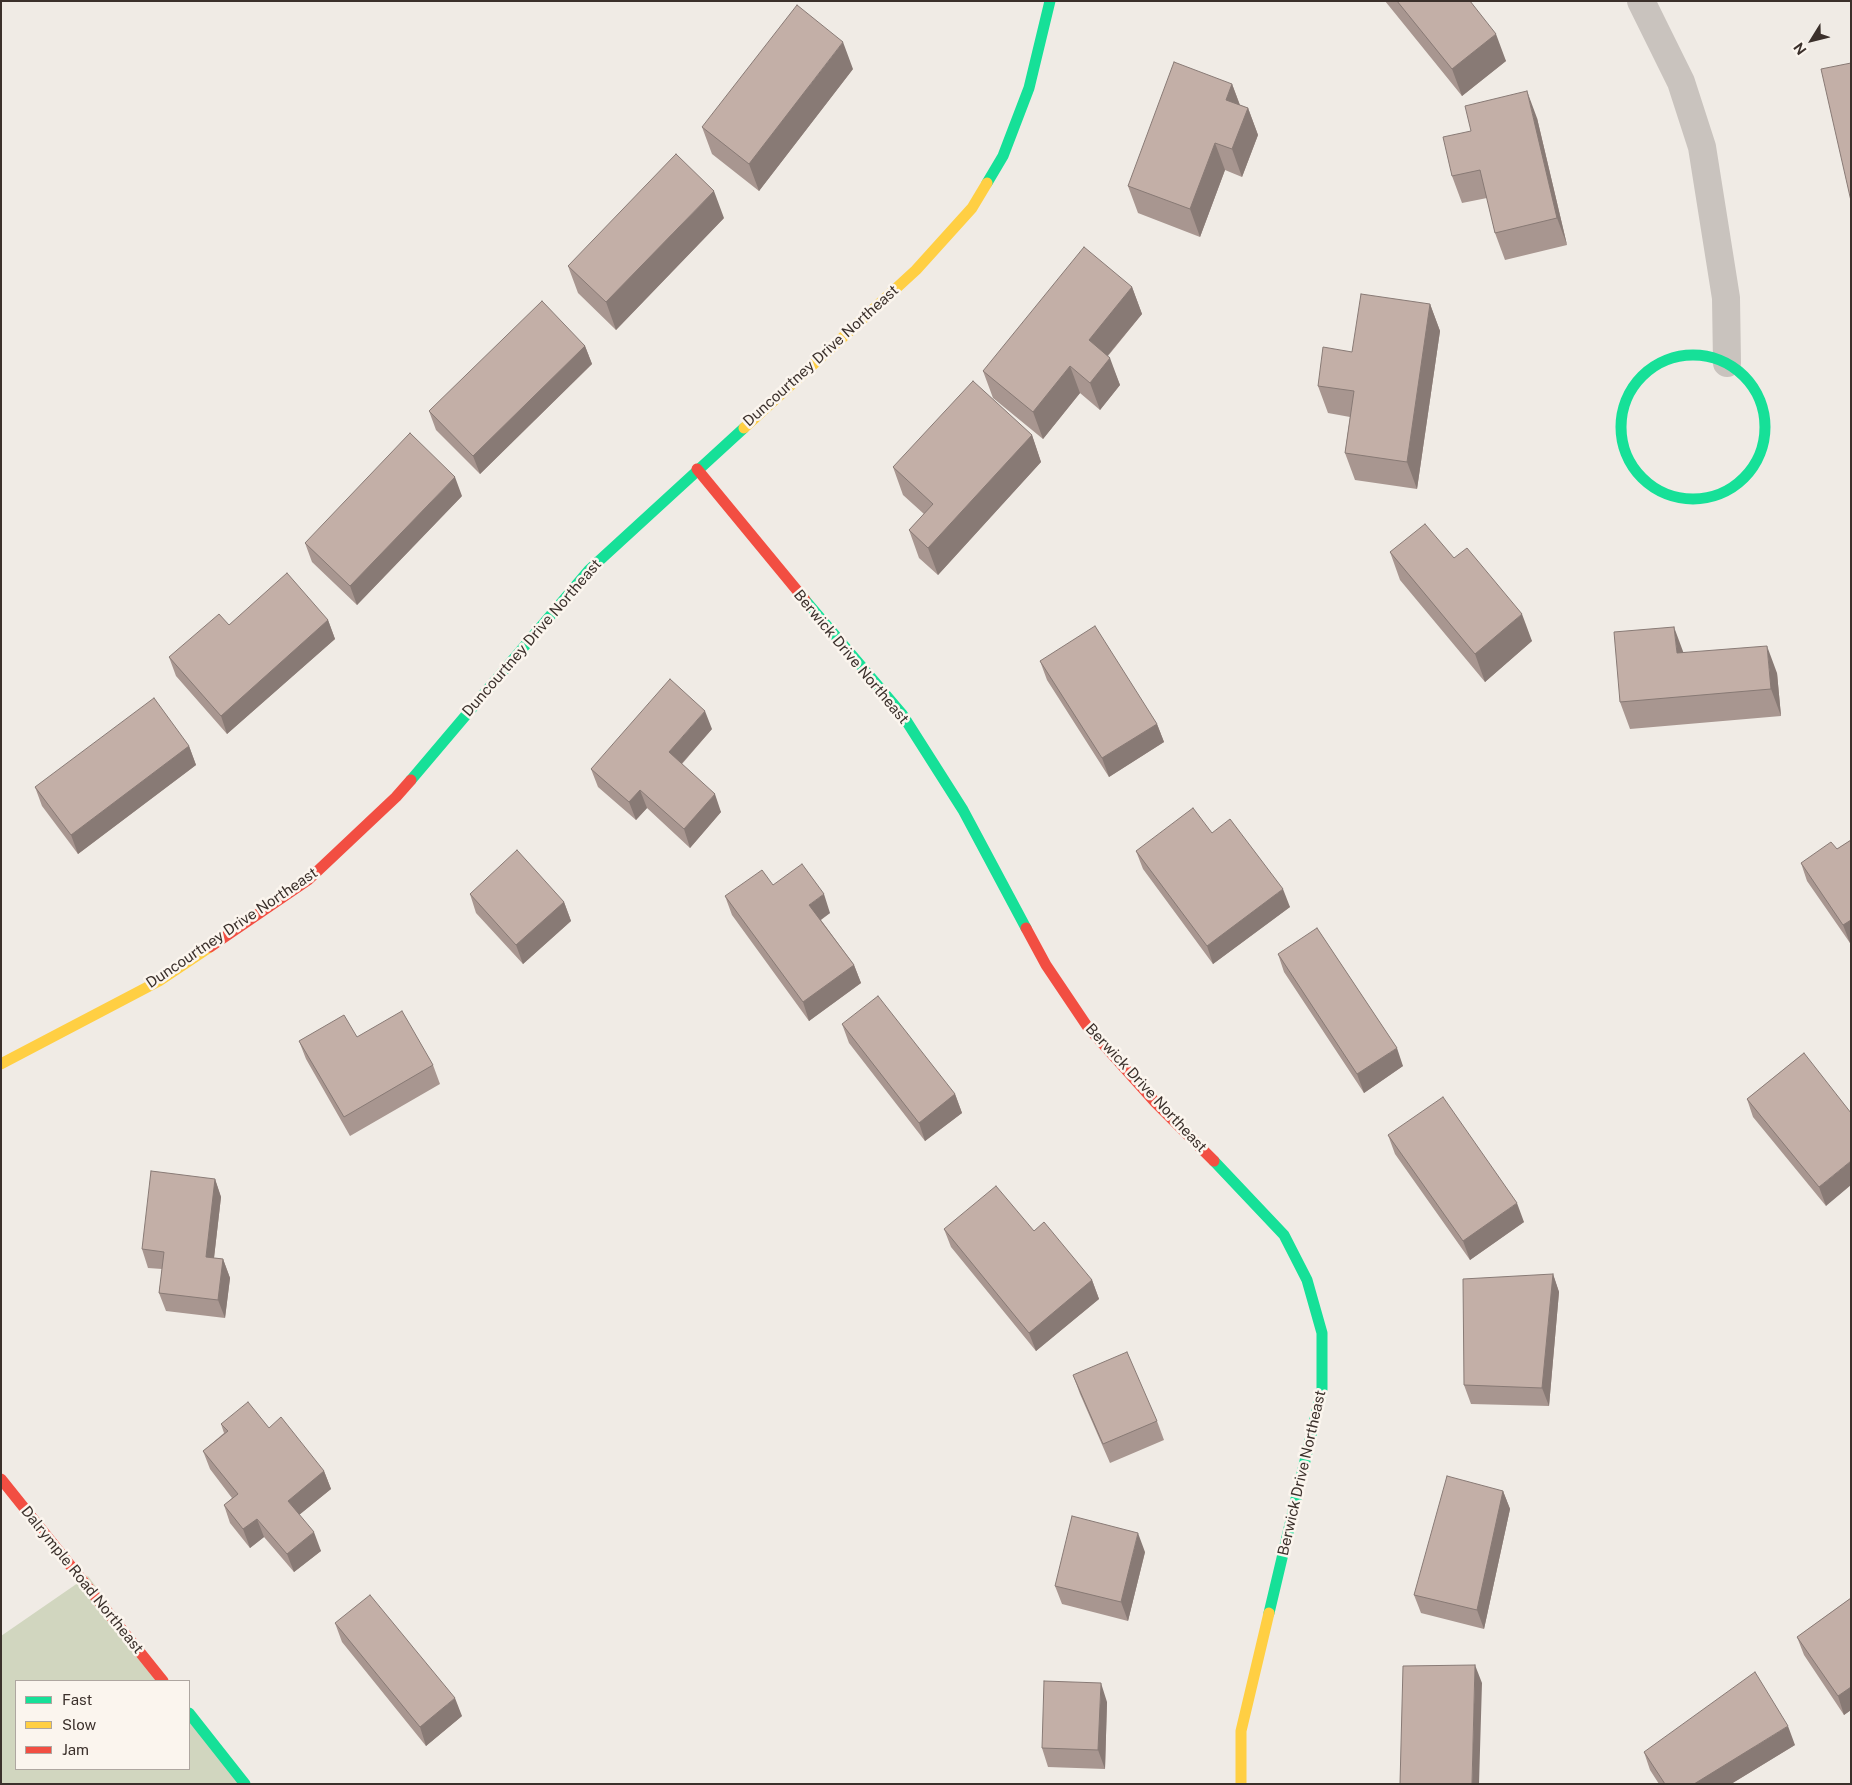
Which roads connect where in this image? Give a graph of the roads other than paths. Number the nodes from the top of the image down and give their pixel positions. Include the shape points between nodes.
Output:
1 (1050, 1) edge
2 (1641, 1) edge
3 (1727, 363) junction
4 (697, 469) junction
5 (1, 1064) edge
6 (1, 1479) edge
7 (162, 1680) edge
8 (190, 1714) edge
9 (246, 1784) edge
10 (1241, 1784) edge

1 - 4 street, Duncourtney Drive Northeast via 1029,88 1002,156 972,208 916,270
2 - 3 street via 1681,82 1702,147 1726,298
3 - 3 street via 1705,355 1680,355 1657,363 1639,378 1626,399 1621,422 1624,447 1634,468 1651,486 1673,496 1697,499 1721,494 1739,483 1753,467 1763,447 1766,426 1761,401 1748,379
4 - 5 street, Duncourtney Drive Northeast via 589,570 396,797 308,880 159,981
4 - 10 street, Berwick Drive Northeast via 902,714 963,810 1046,965 1087,1026 1155,1102 1284,1235 1307,1280 1322,1333 1322,1389 1241,1731
6 - 7 street, Dalrymple Road Northeast
8 - 9 street

